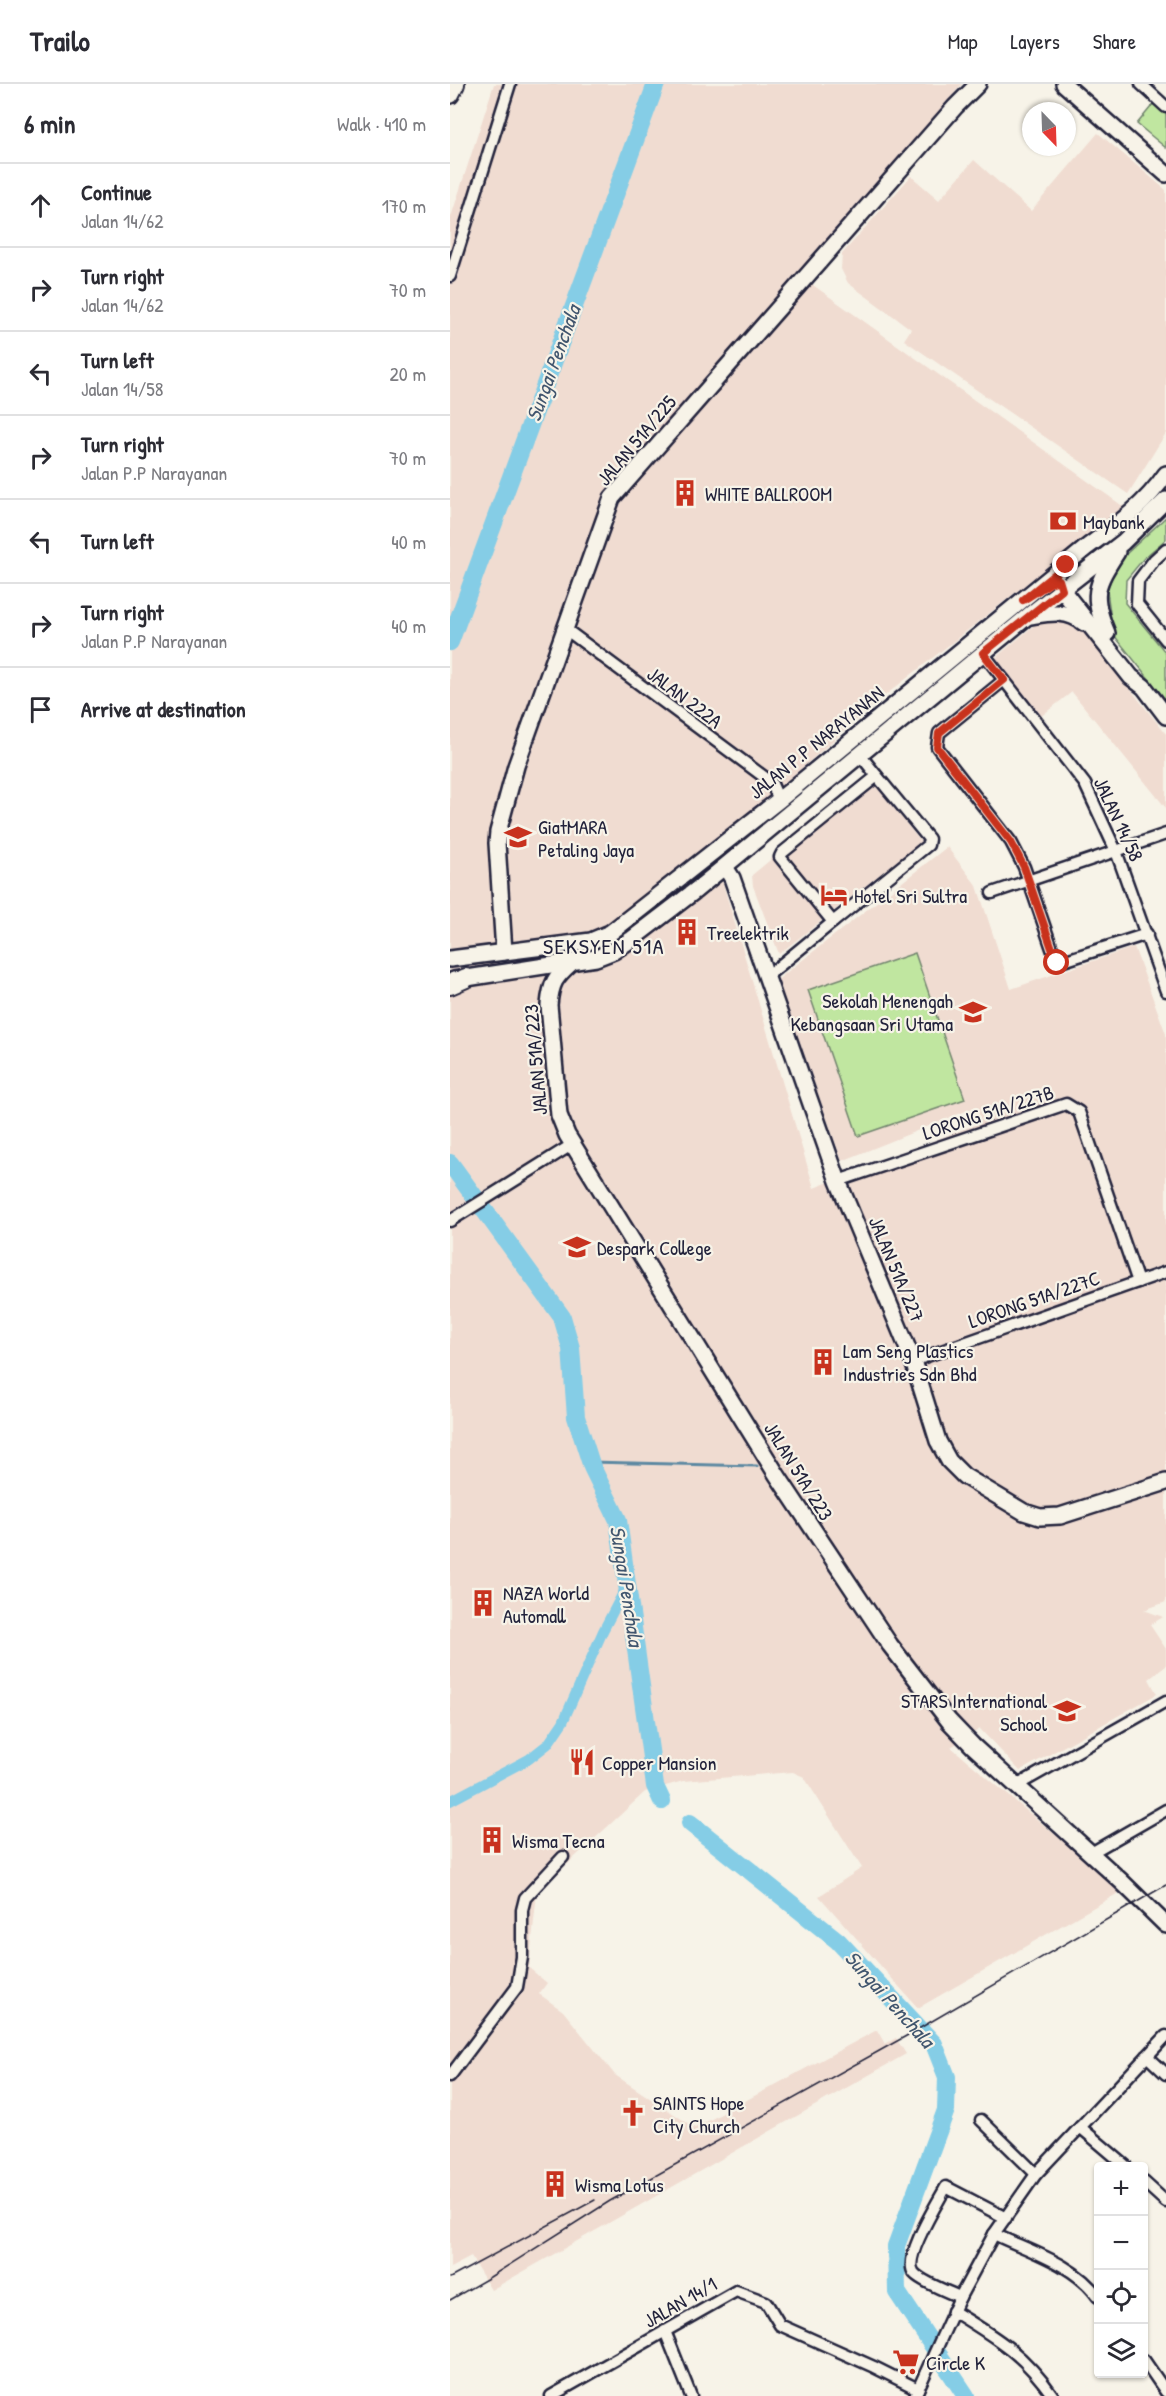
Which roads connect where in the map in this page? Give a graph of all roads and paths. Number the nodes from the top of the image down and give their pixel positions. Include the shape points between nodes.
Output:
1 (455, 84) edge
2 (510, 84) edge
3 (970, 84) edge
4 (978, 84) edge
5 (1064, 84) edge
6 (1141, 84) edge
7 (450, 94) edge
8 (1166, 106) edge
9 (955, 107) junction
10 (1166, 174) edge
11 (450, 276) edge
12 (1166, 474) edge
13 (1166, 500) edge
14 (1118, 526) junction
15 (1123, 542) junction
16 (1166, 549) edge
17 (1063, 585) junction
18 (1023, 600) junction
19 (1029, 616) junction
20 (564, 628) junction
21 (1102, 634) junction
22 (1166, 640) edge
23 (983, 653) junction
24 (1004, 680) junction
25 (1166, 716) edge
26 (861, 756) junction
27 (877, 776) junction
28 (779, 800) junction
29 (1166, 834) edge
30 (1116, 851) junction
31 (724, 867) junction
32 (1028, 881) junction
33 (994, 892) dead end
34 (833, 922) junction
35 (1147, 934) junction
36 (504, 952) junction
37 (450, 958) edge
38 (571, 963) junction
39 (766, 977) junction
40 (456, 981) edge
41 (1166, 991) edge
42 (573, 1144) junction
43 (838, 1181) junction
44 (454, 1219) edge
45 (1166, 1272) edge
46 (1138, 1282) junction
47 (913, 1361) junction
48 (1166, 1482) edge
49 (1166, 1701) edge
50 (1016, 1786) junction
51 (1166, 1810) edge
52 (1091, 1853) junction
53 (563, 1857) dead end
54 (1166, 1925) edge
55 (1166, 2036) edge
56 (1147, 2056) junction
57 (1166, 2074) edge
58 (450, 2076) edge
59 (981, 2120) dead end
60 (1080, 2127) junction
61 (1121, 2162) edge
62 (1036, 2174) junction
63 (1148, 2186) edge
64 (1166, 2202) edge
65 (1006, 2218) junction
66 (994, 2234) junction
67 (1094, 2292) edge
68 (960, 2297) junction
69 (953, 2311) junction
70 (665, 2331) junction
71 (1148, 2367) edge
72 (918, 2388) edge
73 (1166, 2392) edge
74 (551, 2396) edge
75 (691, 2396) edge
76 (1053, 2396) edge

1 - 7 highway
2 - 11 street
3 - 9 street, JALAN 51A/225
4 - 9 street, JALAN 51A/225
5 - 10 street
6 - 8 street
9 - 20 street, JALAN 51A/225 via 617,490
12 - 14 street, JALAN P.P NARAYANAN
13 - 15 street, JALAN P.P NARAYANAN
14 - 17 street via 1065,573
14 - 18 street, JALAN P.P NARAYANAN
15 - 17 street, JALAN P.P NARAYANAN
15 - 21 street via 1103,573 1096,596
16 - 22 street via 1138,581 1137,604
17 - 18 street via 1050,583
17 - 19 street, JALAN P.P NARAYANAN
17 - 21 street
18 - 28 street, JALAN P.P NARAYANAN
19 - 21 street via 1069,614
19 - 23 street, JALAN P.P NARAYANAN
20 - 28 street, JALAN 222A via 771,782
20 - 36 street, JALAN 51A/225 via 516,766 498,832
21 - 25 street via 1131,677
23 - 24 street, JALAN 14/58
23 - 26 street, JALAN P.P NARAYANAN
24 - 30 street, JALAN 14/58 via 1084,784
24 - 32 street via 939,733 937,747 1011,842
26 - 27 street
26 - 31 street, JALAN P.P NARAYANAN
27 - 34 street via 929,839 928,845
27 - 34 street via 780,857
28 - 36 street, JALAN P.P NARAYANAN via 610,933 591,941
29 - 30 street
30 - 32 street
30 - 35 street, JALAN 14/58
31 - 38 street, JALAN P.P NARAYANAN via 614,951
31 - 39 street, JALAN 51A/227 via 732,878
32 - 33 street
32 - 35 street via 1057,963
34 - 39 street
35 - 41 street, JALAN 14/58
36 - 37 street, JALAN P.P NARAYANAN
38 - 40 street, JALAN P.P NARAYANAN
38 - 42 street, JALAN 51A/223 via 551,987 549,1005 559,1115
39 - 43 street, JALAN 51A/227
42 - 44 street
42 - 50 street, JALAN 51A/223 via 857,1598 949,1721
43 - 46 street, LORONG 51A/227B via 1066,1104 1079,1112
43 - 47 street, JALAN 51A/227
45 - 46 street, LORONG 51A/227C
46 - 47 street, LORONG 51A/227C
47 - 48 street, JALAN 51A/227 via 938,1441 950,1461 964,1476 1024,1512 1040,1517 1060,1516
49 - 50 street
50 - 52 street, JALAN 51A/223
51 - 52 street
52 - 54 street, JALAN 51A/223
53 - 58 street via 525,1898 516,1988
55 - 56 street
56 - 57 street
56 - 60 street
59 - 62 street
60 - 61 street
60 - 62 street
62 - 65 street
63 - 64 street
65 - 66 street
65 - 68 street via 945,2187 910,2265 920,2278
66 - 67 street via 1071,2272
66 - 68 street
68 - 69 street
69 - 72 street
69 - 76 street via 1010,2346
70 - 72 street, JALAN 14/1 via 736,2290 766,2302 780,2325
70 - 74 street, JALAN 14/1
70 - 75 street
71 - 73 street

